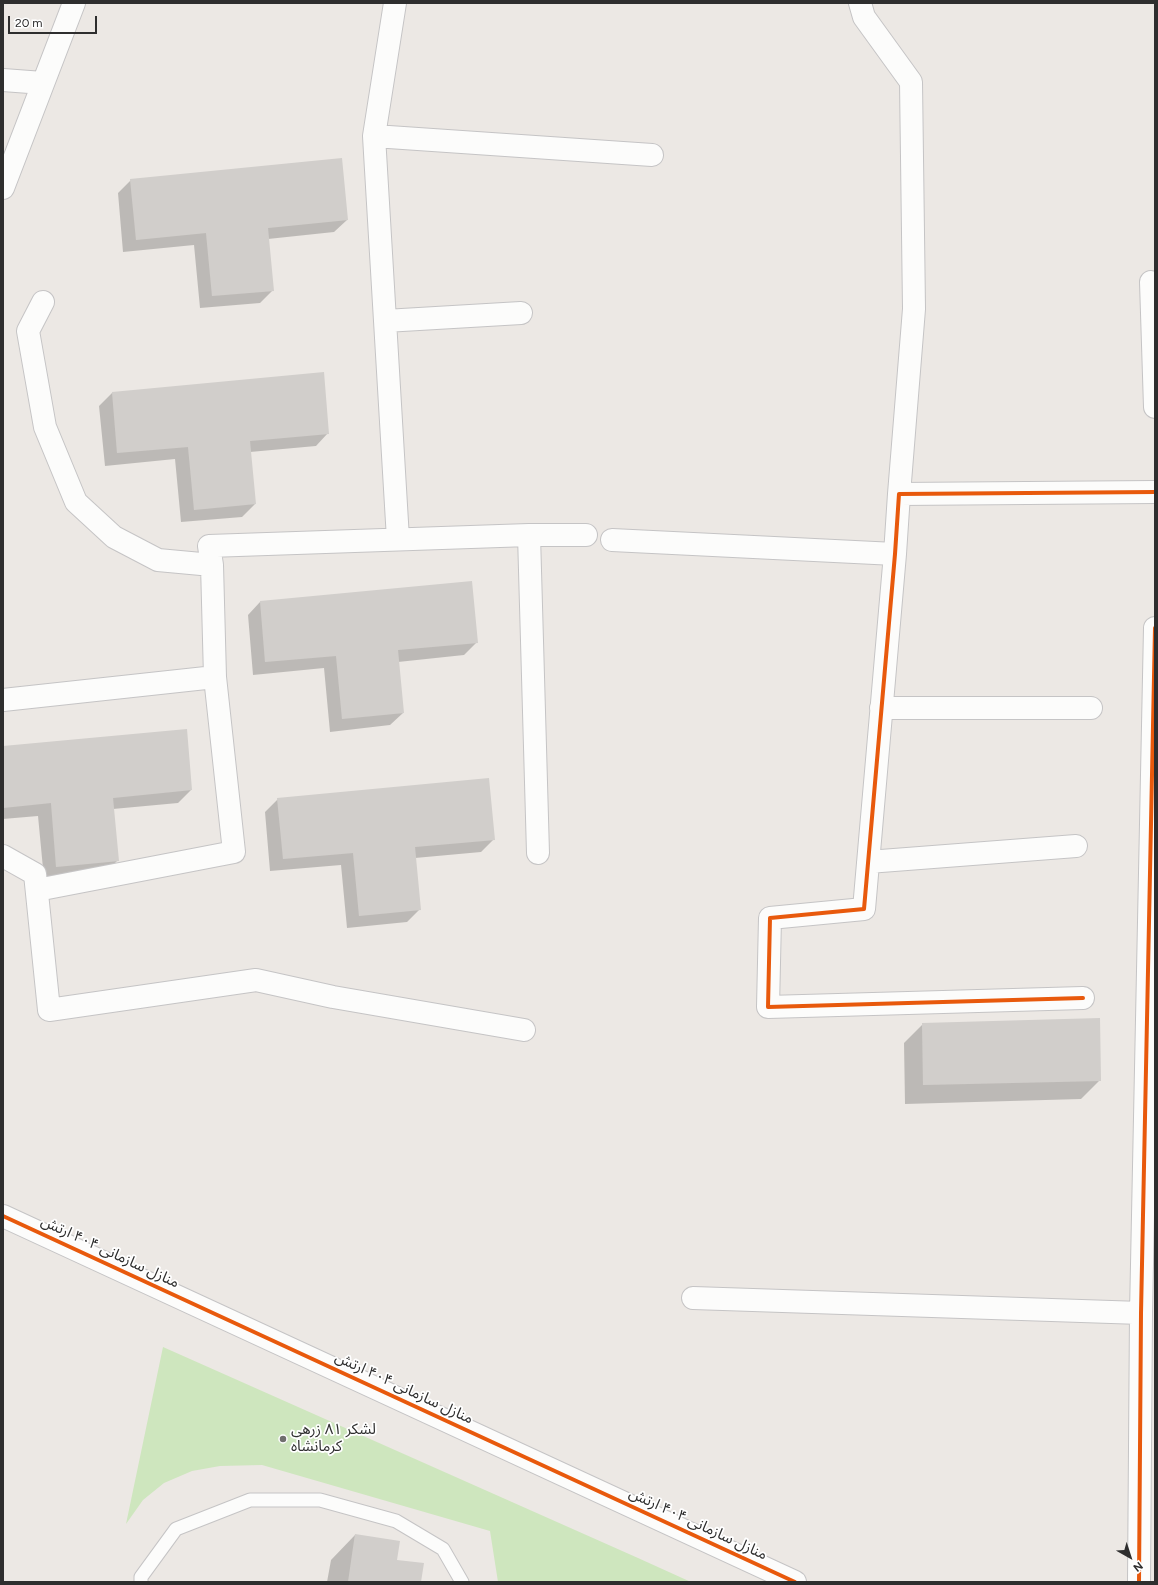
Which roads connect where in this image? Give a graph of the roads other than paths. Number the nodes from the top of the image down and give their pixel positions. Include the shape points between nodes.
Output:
1 (74, 3) edge
2 (395, 3) edge
3 (860, 3) edge
4 (3, 80) edge
5 (43, 83) junction
6 (374, 136) junction
7 (652, 155) dead end
8 (3, 188) edge
9 (1151, 282) dead end
10 (43, 302) dead end
11 (521, 313) dead end
12 (385, 320) junction
13 (1155, 407) edge
14 (1155, 492) edge
15 (899, 494) junction
16 (529, 535) junction
17 (586, 535) dead end
18 (398, 539) junction
19 (612, 540) dead end
20 (895, 554) junction
21 (212, 565) junction
22 (1155, 628) edge
23 (215, 677) junction
24 (3, 700) edge
25 (881, 708) junction
26 (1091, 708) dead end
27 (1076, 846) dead end
28 (538, 853) dead end
29 (3, 856) edge
30 (868, 862) junction
31 (37, 890) junction
32 (1083, 998) dead end
33 (524, 1030) dead end
34 (3, 1216) edge
35 (693, 1298) dead end
36 (1141, 1314) junction
37 (1148, 1385) edge
38 (141, 1582) edge
39 (462, 1582) edge
40 (795, 1582) edge
41 (1139, 1582) edge

1 - 5 street
2 - 6 street
3 - 15 street via 864,17 911,82 914,308
4 - 5 street
5 - 8 street
6 - 7 street
6 - 12 street
9 - 13 street
10 - 21 street via 28,331 45,426 76,502 114,537 158,560
11 - 12 street
12 - 18 street
14 - 15 street
15 - 20 street
16 - 17 street
16 - 18 street
16 - 28 street
18 - 21 street via 209,546
19 - 20 street
20 - 25 street
21 - 23 street
22 - 36 street
23 - 24 street
23 - 31 street via 234,852
25 - 26 street
25 - 30 street
27 - 30 street
29 - 31 street via 35,874
30 - 32 street via 864,909 770,918 768,1006
31 - 33 street via 49,1010 256,980 333,997
34 - 40 street, منازل سازمانی ۴۰۴ ارتش
35 - 36 street
36 - 37 street
37 - 41 street
38 - 39 lane via 141,1577 176,1529 250,1500 320,1500 396,1521 443,1549

